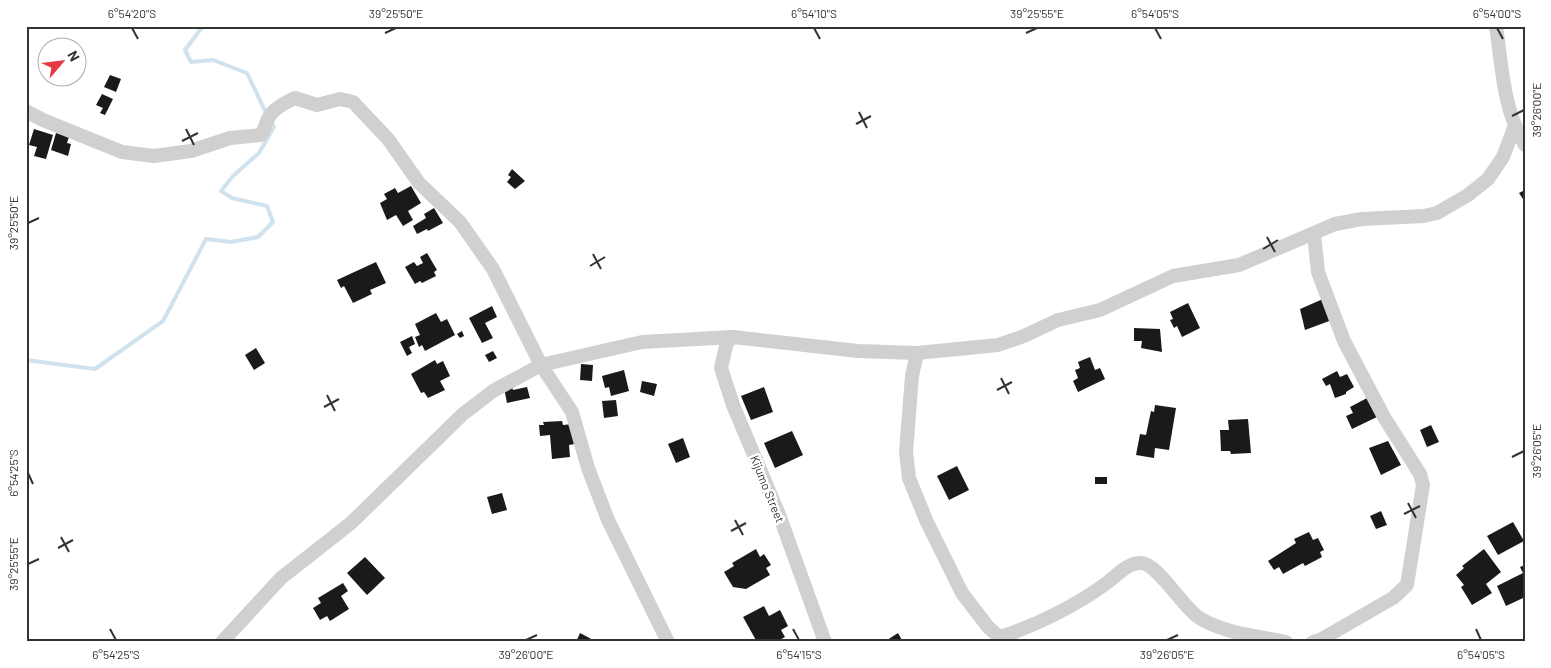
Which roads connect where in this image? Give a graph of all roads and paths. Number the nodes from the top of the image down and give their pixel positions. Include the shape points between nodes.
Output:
1 (1496, 26) edge
2 (26, 110) edge
3 (1514, 128) junction
4 (1525, 145) edge
5 (1314, 234) junction
6 (733, 337) junction
7 (917, 353) junction
8 (541, 365) junction
9 (1002, 639) edge
10 (222, 642) edge
11 (668, 642) edge
12 (826, 642) edge
13 (1286, 642) edge
14 (1313, 642) edge

1 - 3 street
2 - 8 street via 122,152 154,156 191,151 230,138 261,135 269,117 281,105 295,98 317,105 340,99 353,102 388,139 419,183 460,222 493,269
3 - 4 street
3 - 5 street via 1503,157 1488,179 1437,213 1362,219 1334,224
5 - 7 street via 1239,265 1173,276 1100,310 1058,320 998,345
5 - 14 street via 1318,272 1344,341 1384,417 1420,474 1423,485 1407,584 1393,598
6 - 7 street via 858,351
6 - 8 street via 642,342
6 - 12 street, Kijumo Street via 726,342 721,368 732,404 780,517
7 - 9 street via 906,452 909,478 962,593 988,627
8 - 10 street via 494,391 463,414 351,523 281,578
8 - 11 street via 572,412 588,468 608,520
9 - 13 street via 1100,588 1129,566 1141,562 1152,566 1182,603 1199,618 1223,628

